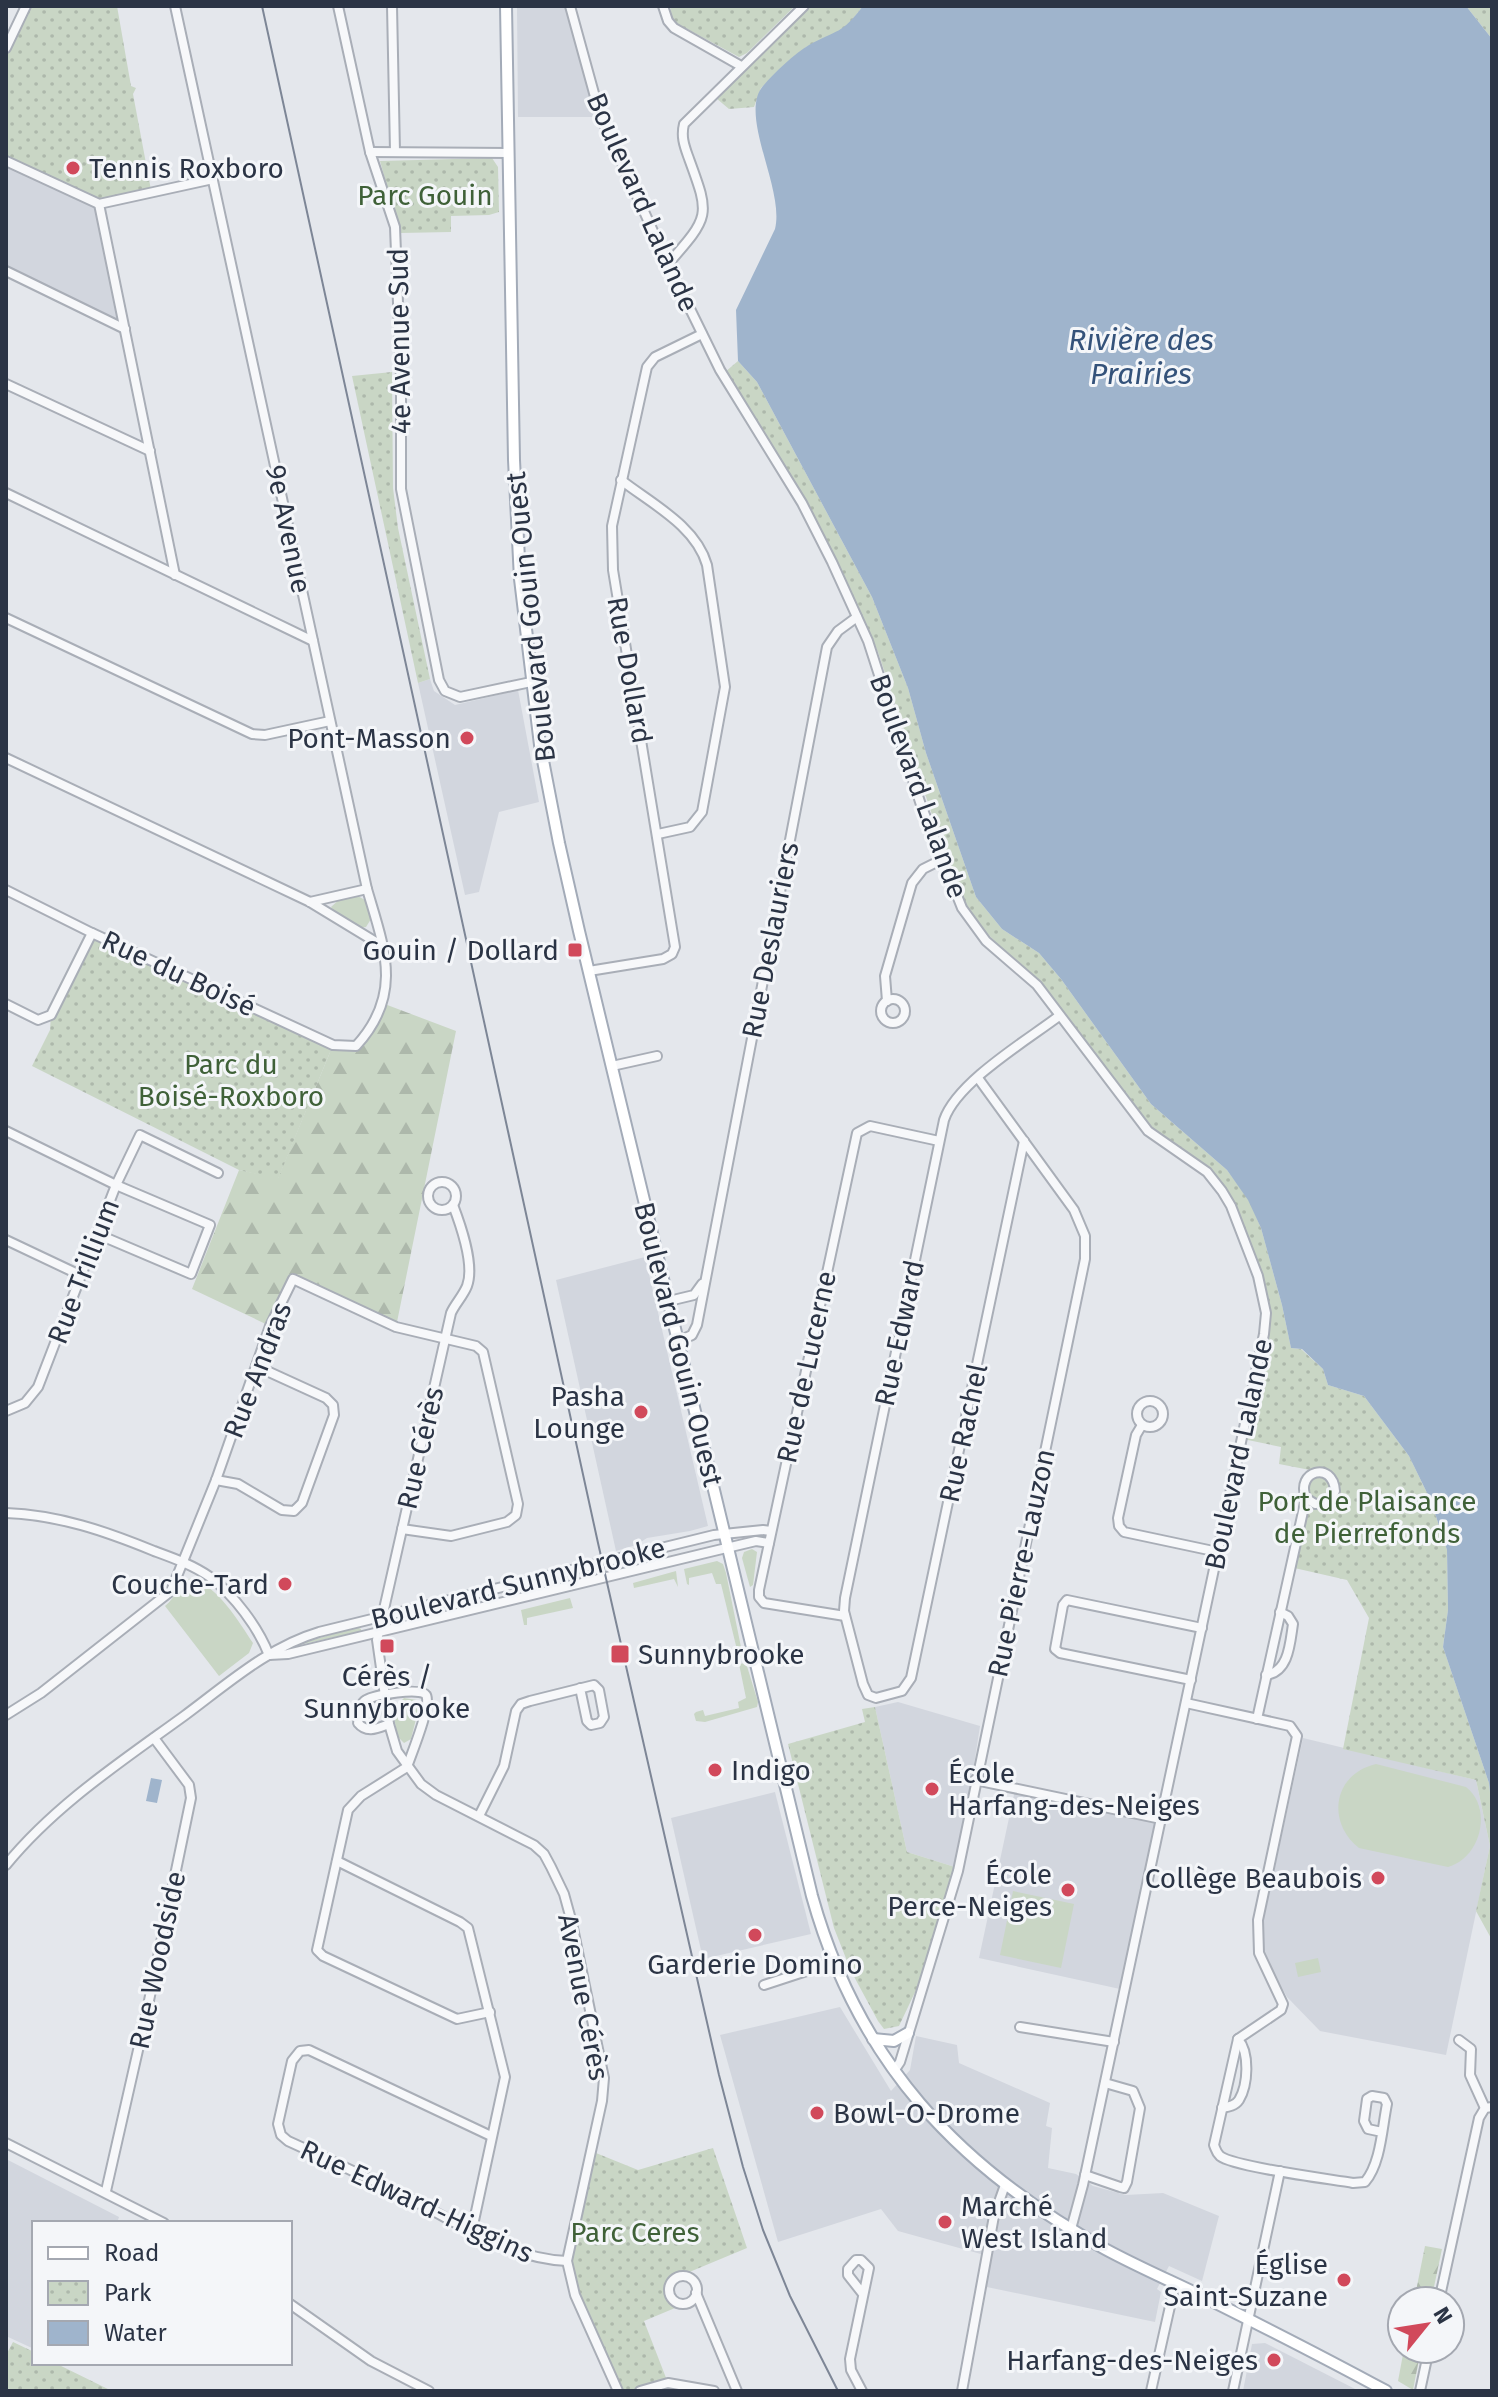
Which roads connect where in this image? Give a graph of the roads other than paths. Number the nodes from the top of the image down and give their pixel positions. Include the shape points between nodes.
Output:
1 (26, 6) edge
2 (175, 6) edge
3 (338, 6) edge
4 (392, 6) edge
5 (506, 6) edge
6 (570, 6) edge
7 (663, 6) edge
8 (804, 6) edge
9 (6, 48) edge
10 (741, 66) junction
11 (370, 152) junction
12 (395, 152) junction
13 (509, 153) junction
14 (6, 161) edge
15 (213, 179) junction
16 (99, 204) junction
17 (668, 264) junction
18 (6, 271) edge
19 (125, 329) junction
20 (702, 334) junction
21 (6, 384) edge
22 (150, 451) junction
23 (621, 480) junction
24 (7, 496) edge
25 (175, 575) junction
26 (857, 617) junction
27 (6, 618) edge
28 (313, 641) junction
29 (531, 682) junction
30 (330, 721) junction
31 (6, 758) edge
32 (658, 834) junction
33 (941, 860) junction
34 (367, 889) junction
35 (6, 890) edge
36 (310, 902) junction
37 (92, 933) junction
38 (384, 947) junction
39 (589, 971) junction
40 (887, 1001) dead end
41 (6, 1004) edge
42 (1059, 1016) junction
43 (356, 1046) joint
44 (657, 1056) dead end
45 (612, 1066) junction
46 (978, 1078) junction
47 (6, 1131) edge
48 (939, 1141) junction
49 (1024, 1141) junction
50 (218, 1173) dead end
51 (116, 1185) junction
52 (453, 1205) dead end
53 (97, 1234) junction
54 (6, 1240) edge
55 (80, 1275) junction
56 (705, 1276) junction
57 (669, 1301) junction
58 (445, 1339) junction
59 (679, 1341) junction
60 (256, 1366) junction
61 (6, 1411) edge
62 (1142, 1425) dead end
63 (216, 1480) junction
64 (1306, 1498) junction
65 (6, 1513) edge
66 (402, 1529) junction
67 (771, 1531) junction
68 (725, 1535) junction
69 (769, 1543) junction
70 (728, 1548) junction
71 (1218, 1552) junction
72 (183, 1563) junction
73 (1280, 1612) junction
74 (845, 1616) junction
75 (382, 1617) junction
76 (1202, 1628) junction
77 (378, 1632) junction
78 (269, 1655) junction
79 (1266, 1675) junction
80 (1191, 1680) junction
81 (580, 1688) junction
82 (386, 1695) junction
83 (871, 1697) joint
84 (1186, 1703) junction
85 (6, 1715) edge
86 (1257, 1719) junction
87 (389, 1724) junction
88 (154, 1738) junction
89 (407, 1767) junction
90 (975, 1780) junction
91 (479, 1816) junction
92 (1161, 1819) junction
93 (337, 1861) junction
94 (6, 1865) edge
95 (834, 1962) junction
96 (764, 1985) dead end
97 (490, 2012) junction
98 (1020, 2027) dead end
99 (908, 2033) junction
100 (873, 2039) junction
101 (1238, 2039) junction
102 (1459, 2040) dead end
103 (1114, 2042) junction
104 (894, 2071) junction
105 (1105, 2083) junction
106 (1488, 2107) edge
107 (1222, 2108) junction
108 (1382, 2132) dead end
109 (491, 2136) junction
110 (6, 2143) edge
111 (1280, 2171) junction
112 (1085, 2175) junction
113 (1005, 2185) junction
114 (106, 2191) junction
115 (160, 2221) edge
116 (1071, 2229) junction
117 (472, 2230) junction
118 (567, 2261) junction
119 (1175, 2284) junction
120 (1442, 2285) edge
121 (696, 2293) dead end
122 (863, 2294) dead end
123 (292, 2305) edge
124 (1248, 2319) junction
125 (1426, 2365) edge
126 (429, 2391) edge
127 (618, 2391) edge
128 (640, 2391) edge
129 (714, 2391) edge
130 (737, 2391) edge
131 (862, 2391) edge
132 (962, 2391) edge
133 (1151, 2391) edge
134 (1233, 2391) edge
135 (1386, 2391) edge
136 (1420, 2391) edge

1 - 9 street
2 - 15 street, 9e Avenue
3 - 11 street, 4e Avenue Sud
4 - 12 street
5 - 13 main road, Boulevard Gouin Ouest
6 - 17 street, Boulevard Lalande via 600,115
7 - 10 street via 674,28
8 - 10 street
10 - 17 street via 684,124 682,139 704,214 699,228
11 - 12 street
11 - 29 street, 4e Avenue Sud via 397,237 401,489 439,680 457,697
12 - 13 street
13 - 29 main road, Boulevard Gouin Ouest via 516,522
14 - 16 street
15 - 16 street
15 - 28 street, 9e Avenue
16 - 19 street
17 - 20 street, Boulevard Lalande
18 - 19 street
19 - 22 street
20 - 23 street, Rue Dollard via 661,353 647,367
20 - 26 street, Boulevard Lalande via 736,399 794,488
21 - 22 street
22 - 25 street
23 - 32 street, Rue Dollard via 611,537 613,570
23 - 32 street via 679,524 702,551 724,669 724,697 702,812 690,827
24 - 25 street
25 - 28 street
26 - 33 street, Boulevard Lalande
26 - 56 street, Rue Deslauriers via 827,647
27 - 30 street via 252,734
28 - 30 street, 9e Avenue
29 - 39 main road, Boulevard Gouin Ouest via 559,843
30 - 34 street, 9e Avenue
31 - 36 street
32 - 39 street, Rue Dollard via 674,951 663,959
33 - 40 street via 923,869 912,883 885,976
33 - 42 street, Boulevard Lalande via 978,933 1029,977
34 - 36 street
34 - 38 street, 9e Avenue
35 - 37 street, Rue du Boisé
36 - 38 street
37 - 41 street via 51,1015 38,1020
37 - 43 street, Rue du Boisé via 333,1045
38 - 43 street, 9e Avenue via 388,966 382,1003
39 - 45 main road, Boulevard Gouin Ouest
42 - 46 street, Rue Edward
42 - 71 street, Boulevard Lalande via 1148,1131 1207,1172 1222,1191 1258,1276 1266,1313 1264,1334
44 - 45 street
45 - 57 main road, Boulevard Gouin Ouest
46 - 48 street, Rue Edward via 953,1102
46 - 49 street, Rue Pierre-Lauzon
47 - 51 street, Rue Trillium
48 - 67 street, Rue de Lucerne via 870,1126 857,1133
48 - 74 street, Rue Edward via 846,1590
49 - 83 street, Rue Rachel via 911,1678 897,1694
49 - 90 street, Rue Pierre-Lauzon via 1079,1219 1085,1259
50 - 51 street via 140,1135
51 - 53 street, Rue Trillium
51 - 53 street via 210,1225 191,1274
52 - 58 street, Rue Cérès via 470,1272
53 - 55 street, Rue Trillium
54 - 55 street
55 - 61 street, Rue Trillium via 38,1387 25,1403
56 - 57 street via 696,1293
56 - 59 street, Rue Deslauriers via 694,1333
57 - 59 main road, Boulevard Gouin Ouest
58 - 60 street, Rue Andras via 376,1319 293,1279
58 - 66 street, Rue Cérès
58 - 66 street, Rue Andras via 483,1352 518,1504 516,1515 451,1536
59 - 68 main road, Boulevard Gouin Ouest
60 - 63 street, Rue Andras
60 - 63 street via 326,1398 334,1415 302,1503 294,1511 282,1510 238,1484
62 - 71 street via 1119,1526 1124,1532
63 - 72 street, Rue Andras
64 - 64 street via 1320,1505 1330,1500 1335,1491 1331,1477 1321,1472 1310,1475 1303,1488
64 - 73 street
65 - 72 street via 79,1523
66 - 75 street, Rue Cérès
67 - 68 street, Boulevard Sunnybrooke
67 - 69 street, Rue de Lucerne
68 - 70 main road, Boulevard Gouin Ouest
68 - 75 street, Boulevard Sunnybrooke
69 - 70 street, Boulevard Sunnybrooke
69 - 74 street, Rue de Lucerne via 759,1590 762,1601
70 - 77 street, Boulevard Sunnybrooke
70 - 95 main road, Boulevard Gouin Ouest via 812,1896
71 - 76 street, Boulevard Lalande
72 - 78 street via 224,1590
72 - 85 street, Rue Andras via 169,1593
73 - 79 street
73 - 79 street via 1293,1624 1290,1642 1283,1668
74 - 83 street, Rue Edward
75 - 77 street, Rue Cérès
75 - 78 street, Boulevard Sunnybrooke via 300,1638
76 - 80 street, Boulevard Lalande
76 - 80 street via 1067,1600 1063,1605 1055,1643 1060,1653
77 - 78 street, Boulevard Sunnybrooke
77 - 82 street, Rue Cérès
78 - 88 street, Boulevard Sunnybrooke
79 - 86 street
80 - 84 street, Boulevard Lalande
81 - 81 street via 597,1687 604,1717 600,1723 587,1721
81 - 91 street via 521,1704 504,1766
82 - 87 street, Rue Cérès
82 - 87 street via 366,1699 358,1723 370,1730
82 - 89 street via 421,1691 427,1698
84 - 86 street
84 - 92 street, Boulevard Lalande
86 - 101 street via 1290,1726 1297,1736 1258,1920 1259,1953 1283,2004
87 - 89 street, Rue Cérès
88 - 94 street, Boulevard Sunnybrooke via 51,1817
88 - 114 street, Rue Woodside via 189,1785 191,1798
89 - 91 street, Avenue Cérès via 436,1795
89 - 93 street via 353,1802
90 - 92 street
90 - 99 street, Rue Pierre-Lauzon via 958,1871
91 - 118 street, Avenue Cérès via 544,1854 564,1894 595,2025 604,2078 602,2101
92 - 103 street, Boulevard Lalande
93 - 97 street via 468,1928
93 - 97 street via 317,1950 323,1956 457,2019
95 - 96 street
95 - 100 main road, Boulevard Gouin Ouest
97 - 109 street via 505,2077
98 - 103 street
99 - 100 main road via 894,2041
99 - 104 street, Rue Pierre-Lauzon
100 - 104 main road, Boulevard Gouin Ouest
101 - 107 street
101 - 107 street via 1248,2059 1240,2100
102 - 106 street via 1471,2049 1470,2075
103 - 105 street, Boulevard Lalande
104 - 113 main road, Boulevard Gouin Ouest via 951,2138
105 - 112 street, Boulevard Lalande
105 - 112 street via 1133,2091 1140,2108 1127,2182 1124,2188
106 - 120 street via 1479,2118
107 - 111 street via 1214,2145 1220,2156
108 - 111 street via 1373,2173 1365,2182
109 - 117 street
109 - 117 street, Rue Edward-Higgins via 309,2050 300,2051 292,2061 278,2124 281,2135
110 - 114 street
111 - 124 street
112 - 116 street, Boulevard Lalande
113 - 116 main road, Boulevard Gouin Ouest
113 - 132 street via 994,2216
114 - 115 street
116 - 119 main road, Boulevard Gouin Ouest
117 - 118 street, Rue Edward-Higgins via 525,2255
118 - 127 street, Avenue Cérès via 575,2295
119 - 124 main road, Boulevard Gouin Ouest
119 - 133 street
121 - 130 street
122 - 131 street via 850,2359
123 - 126 street via 371,2361
124 - 134 street
124 - 135 main road, Boulevard Gouin Ouest
125 - 136 street
128 - 129 street via 668,2383

